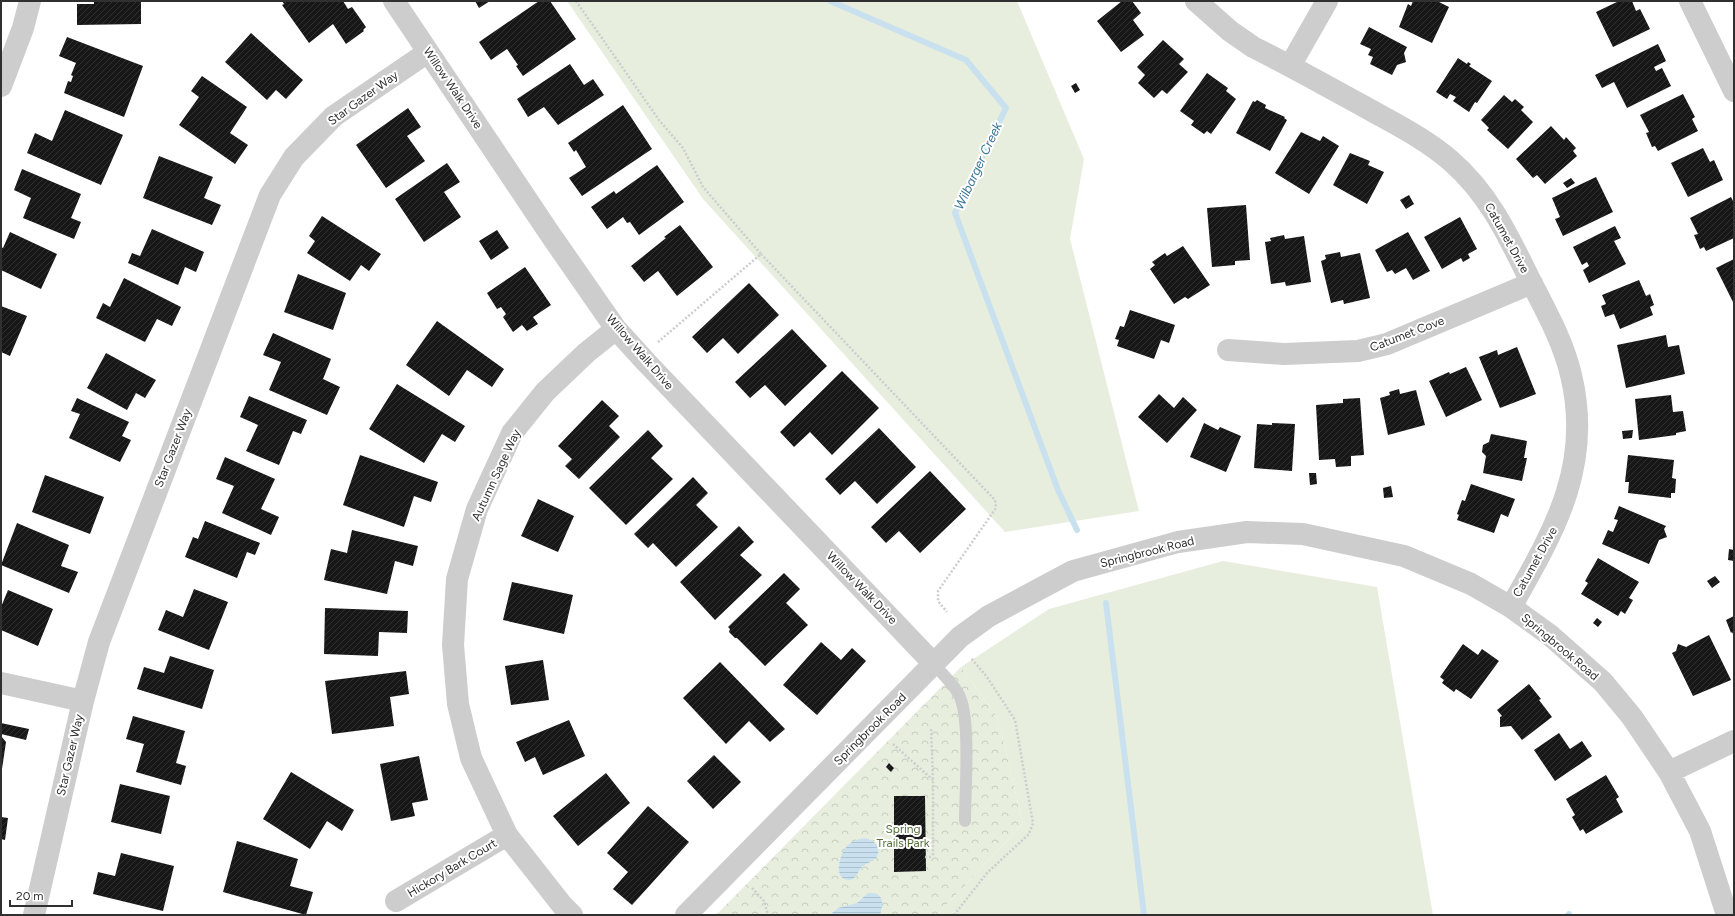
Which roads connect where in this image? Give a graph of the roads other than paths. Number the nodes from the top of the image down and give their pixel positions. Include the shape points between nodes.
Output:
1 (30, 1) edge
2 (394, 1) edge
3 (1196, 1) edge
4 (1327, 1) edge
5 (1690, 1) edge
6 (428, 52) junction
7 (1290, 66) junction
8 (1, 86) edge
9 (1734, 91) edge
10 (1532, 283) junction
11 (616, 329) junction
12 (1228, 350) dead end
13 (1511, 606) junction
14 (934, 664) junction
15 (1, 683) edge
16 (83, 701) junction
17 (1734, 741) edge
18 (1669, 772) junction
19 (965, 821) dead end
20 (507, 835) junction
21 (396, 901) dead end
22 (34, 915) edge
23 (572, 915) edge
24 (686, 915) edge
25 (1727, 915) edge

1 - 8 street via 23,28
2 - 6 street, Willow Walk Drive
3 - 7 street, Catumet Drive via 1236,35
4 - 7 street
5 - 9 street
6 - 11 street, Willow Walk Drive
6 - 16 street, Star Gazer Way via 334,116 294,157 270,195 99,642
7 - 10 street, Catumet Drive via 1411,132 1451,161 1484,196 1509,236
10 - 12 street, Catumet Cove via 1387,344 1358,351 1284,354
10 - 13 street, Catumet Drive via 1560,342 1571,374 1576,400 1574,467 1556,526
11 - 14 street, Willow Walk Drive
11 - 20 street, Autumn Sage Way via 545,392 512,433 477,509 457,579 453,645 458,704 471,758
13 - 14 street, Springbrook Road via 1471,584 1404,556 1303,534 1247,532 1178,542 1073,572 989,616 960,637
13 - 18 street, Springbrook Road via 1551,636 1602,682 1632,717
14 - 19 lane via 959,694 963,707
14 - 24 street, Springbrook Road
15 - 16 street
16 - 22 street, Star Gazer Way
17 - 18 street
18 - 25 street, Springbrook Road via 1700,831
20 - 21 street, Hickory Bark Court
20 - 23 street, Autumn Sage Way

